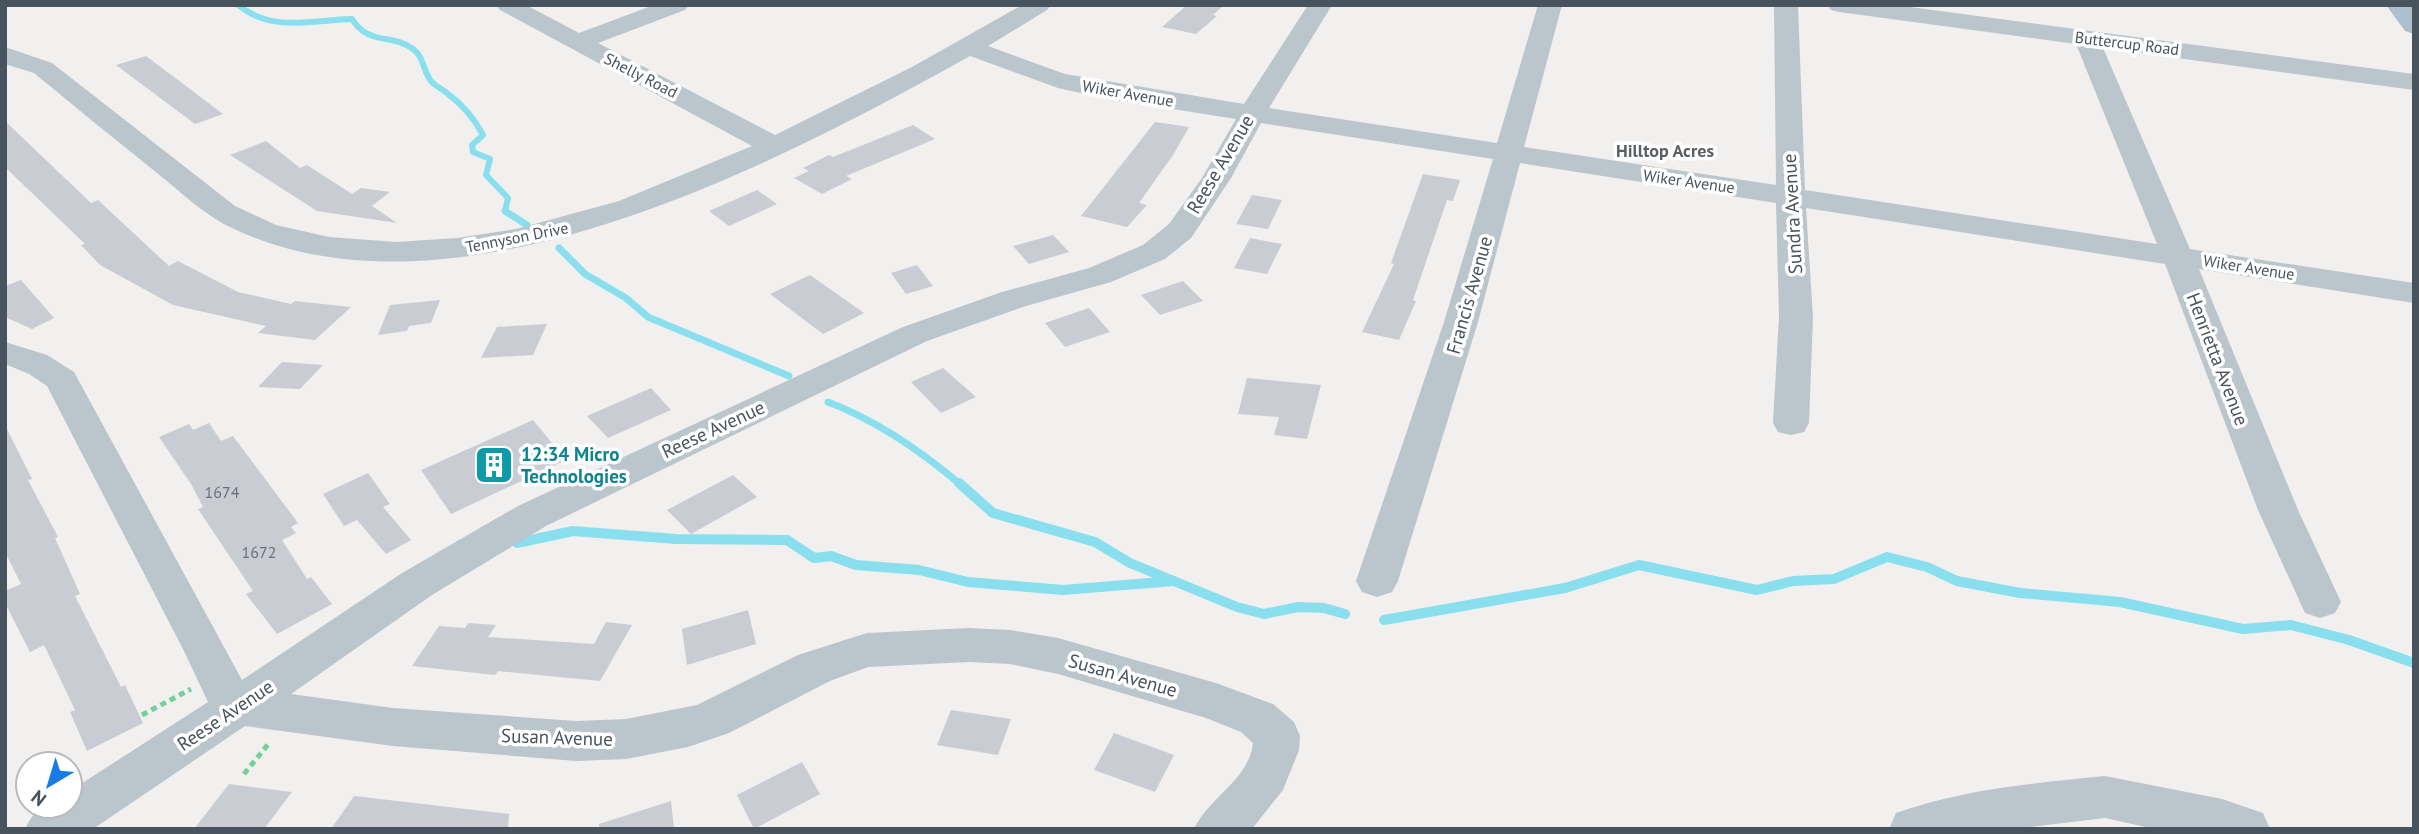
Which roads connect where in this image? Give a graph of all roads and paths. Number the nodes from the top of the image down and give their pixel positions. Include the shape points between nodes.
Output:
1 (508, 5) edge
2 (677, 5) edge
3 (1039, 5) edge
4 (1320, 5) edge
5 (1550, 5) edge
6 (1786, 5) edge
7 (1839, 5) edge
8 (2398, 5) edge
9 (2414, 26) edge
10 (2086, 38) junction
11 (577, 42) junction
12 (969, 47) junction
13 (5, 55) edge
14 (2414, 82) edge
15 (1251, 113) junction
16 (774, 146) junction
17 (1509, 154) junction
18 (1791, 196) junction
19 (2177, 256) junction
20 (2414, 293) edge
21 (5, 353) edge
22 (1791, 423) dead end
23 (1377, 581) dead end
24 (2320, 602) dead end
25 (194, 687) dead end
26 (238, 706) junction
27 (142, 715) dead end
28 (275, 736) dead end
29 (244, 774) dead end
30 (50, 829) edge
31 (1219, 829) edge
32 (1914, 829) edge
33 (2245, 829) edge

1 - 11 street, Shelly Road
2 - 11 street
3 - 12 street, Tennyson Drive
4 - 15 street, Reese Avenue
5 - 17 street, Francis Avenue
6 - 18 street, Sundra Avenue
7 - 10 street, Buttercup Road
8 - 9 main road
10 - 14 street, Buttercup Road
10 - 19 street, Henrietta Avenue
11 - 16 street, Shelly Road
12 - 15 street, Wiker Avenue via 1071,83
12 - 16 street, Tennyson Drive
13 - 16 street, Tennyson Drive via 43,68 224,212 267,234 333,248 433,251 540,234 625,210
15 - 17 street, Wiker Avenue
15 - 26 street, Reese Avenue via 1186,222 1154,252 1100,275 915,334 532,516 417,584
17 - 18 street, Wiker Avenue
17 - 23 street, Francis Avenue via 1450,359
18 - 19 street, Wiker Avenue
18 - 22 street, Sundra Avenue via 1796,317
19 - 20 street, Wiker Avenue
19 - 24 street, Henrietta Avenue via 2278,510
21 - 26 street via 47,368 61,380 226,694
25 - 27 path
26 - 30 street, Reese Avenue
26 - 31 street, Susan Avenue via 393,727 576,741 626,739 668,733 713,719 814,668 867,650 1010,647 1058,656 1216,702 1257,718 1278,736 1271,771
28 - 29 path
32 - 33 street via 2006,808 2105,797

